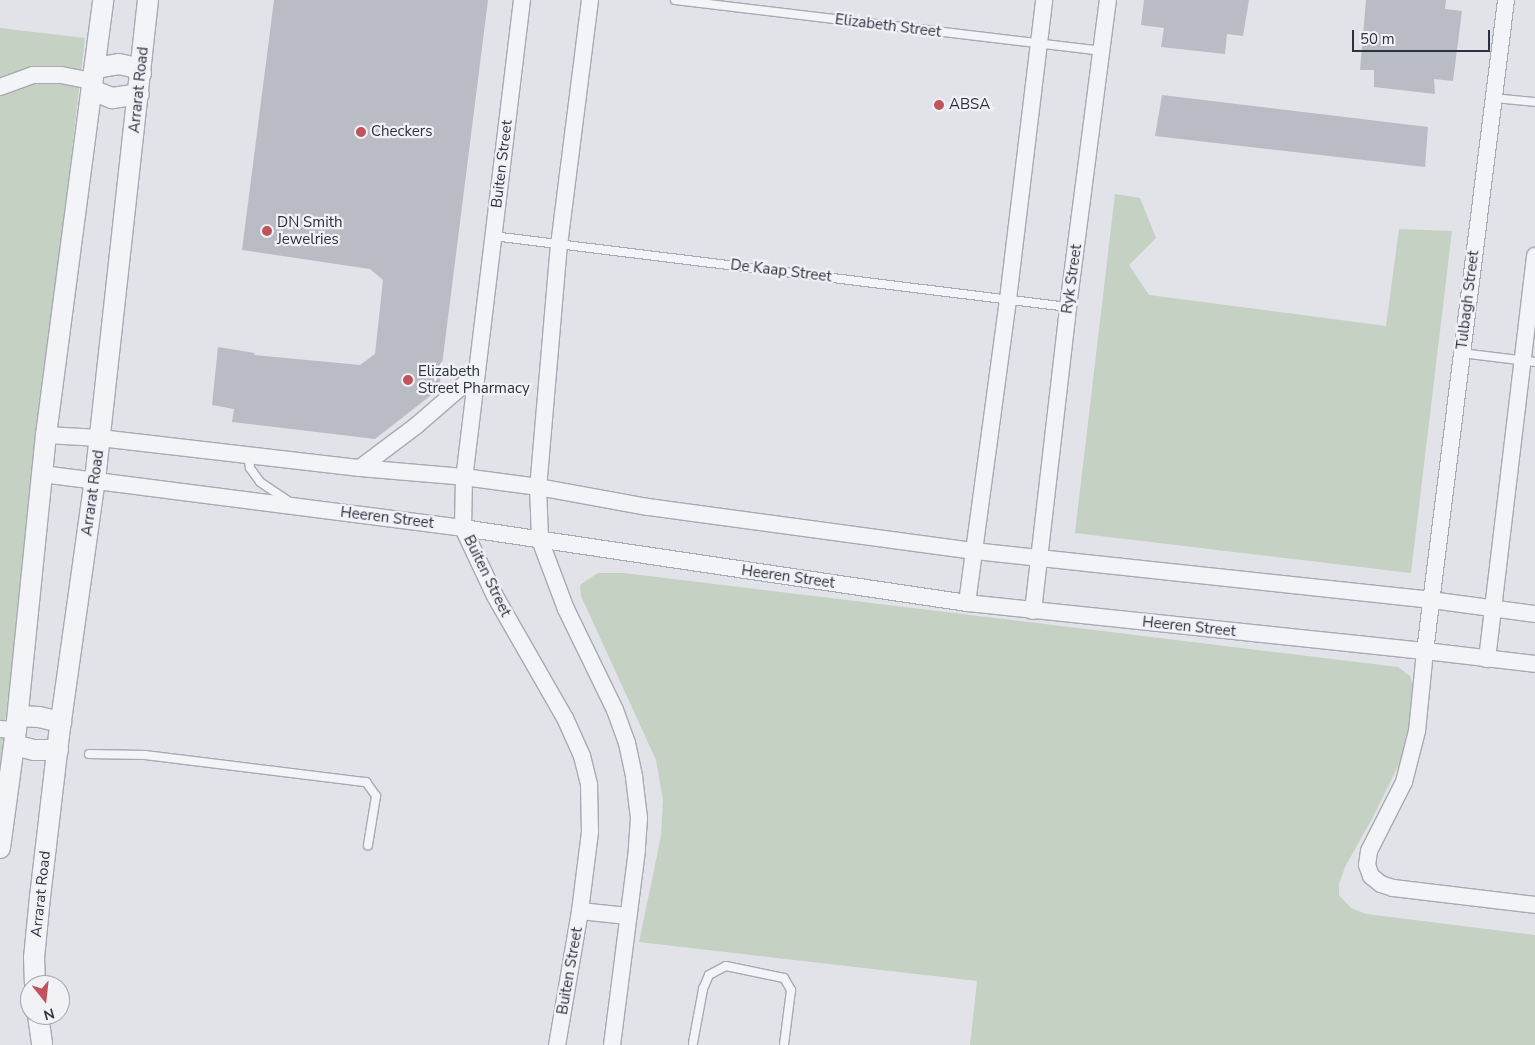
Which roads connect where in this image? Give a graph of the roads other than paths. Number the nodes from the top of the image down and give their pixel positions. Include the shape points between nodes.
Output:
1 (103, 0) edge
2 (148, 0) edge
3 (590, 0) edge
4 (675, 0) edge
5 (1044, 0) edge
6 (1108, 0) edge
7 (1506, 0) edge
8 (521, 1) edge
9 (1038, 45) junction
10 (1102, 52) junction
11 (141, 73) junction
12 (93, 80) junction
13 (0, 87) edge
14 (139, 94) junction
15 (1494, 98) junction
16 (1535, 102) edge
17 (493, 236) junction
18 (559, 244) junction
19 (1535, 256) edge
20 (1008, 299) junction
21 (1068, 307) junction
22 (1461, 353) junction
23 (1528, 361) edge
24 (476, 374) junction
25 (46, 435) junction
26 (100, 438) junction
27 (248, 453) junction
28 (360, 468) junction
29 (42, 474) junction
30 (464, 477) junction
31 (95, 480) junction
32 (538, 487) junction
33 (297, 507) junction
34 (463, 528) junction
35 (540, 540) junction
36 (974, 551) junction
37 (1039, 558) junction
38 (1431, 600) junction
39 (967, 603) junction
40 (1492, 608) junction
41 (1033, 611) junction
42 (1535, 614) edge
43 (1425, 651) junction
44 (1487, 659) junction
45 (1535, 664) edge
46 (61, 722) junction
47 (12, 730) edge
48 (58, 750) junction
49 (89, 754) dead end
50 (368, 845) dead end
51 (0, 848) edge
52 (1535, 905) edge
53 (580, 911) junction
54 (628, 916) junction
55 (35, 975) edge
56 (39, 1025) edge
57 (693, 1043) dead end
58 (42, 1045) edge
59 (557, 1045) edge
60 (612, 1045) edge
61 (784, 1045) edge

1 - 12 street
2 - 11 street, Arrarat Road
3 - 18 street
4 - 9 lane, Elizabeth Street
5 - 9 street
6 - 10 street, Ryk Street
7 - 15 street, Tulbagh Street
8 - 17 street, Buiten Street
9 - 10 lane, Elizabeth Street
9 - 20 street
10 - 21 street, Ryk Street
11 - 12 street via 133,67 119,64
11 - 14 street, Arrarat Road
12 - 13 street via 33,75
12 - 14 street via 112,98
12 - 25 street
14 - 26 street, Arrarat Road
15 - 16 lane
15 - 22 street, Tulbagh Street
17 - 18 lane, De Kaap Street
17 - 24 street, Buiten Street
18 - 20 lane, De Kaap Street
18 - 32 street
19 - 23 street
20 - 21 lane, De Kaap Street
20 - 36 street
21 - 37 street, Ryk Street
22 - 23 lane
22 - 38 street, Tulbagh Street
23 - 40 street
24 - 28 street
24 - 30 street, Buiten Street
25 - 26 street
25 - 29 street
26 - 27 street
26 - 31 street, Arrarat Road
27 - 28 street
27 - 33 lane via 250,468 260,482
28 - 30 street
29 - 31 street, Heeren Street
29 - 47 street
30 - 32 street
30 - 34 street, Buiten Street
31 - 33 street, Heeren Street
31 - 46 street, Arrarat Road
32 - 35 street
32 - 36 street via 648,507
33 - 34 street, Heeren Street
34 - 35 street, Heeren Street
34 - 53 street, Buiten Street via 495,596 565,718 582,756 589,785 590,832
35 - 39 street, Heeren Street
35 - 54 street via 566,609 627,743 638,818
36 - 37 street
36 - 39 street
37 - 38 street
37 - 41 street, Ryk Street
38 - 40 street
38 - 43 street, Tulbagh Street
39 - 41 street, Heeren Street
40 - 42 street
40 - 44 street
41 - 43 street, Heeren Street
43 - 44 street, Heeren Street
43 - 52 street, Tulbagh Street via 1422,698 1412,758 1404,782 1369,851 1367,865 1371,876 1392,888
44 - 45 street, Heeren Street
46 - 47 street via 39,717
46 - 48 street, Arrarat Road
47 - 48 street via 34,750
47 - 51 street
48 - 55 street, Arrarat Road via 39,906
49 - 50 lane via 145,755 366,782 376,796
53 - 54 street
53 - 59 street, Buiten Street
54 - 60 street
56 - 58 street
57 - 61 lane via 703,989 709,976 726,966 784,978 791,990

